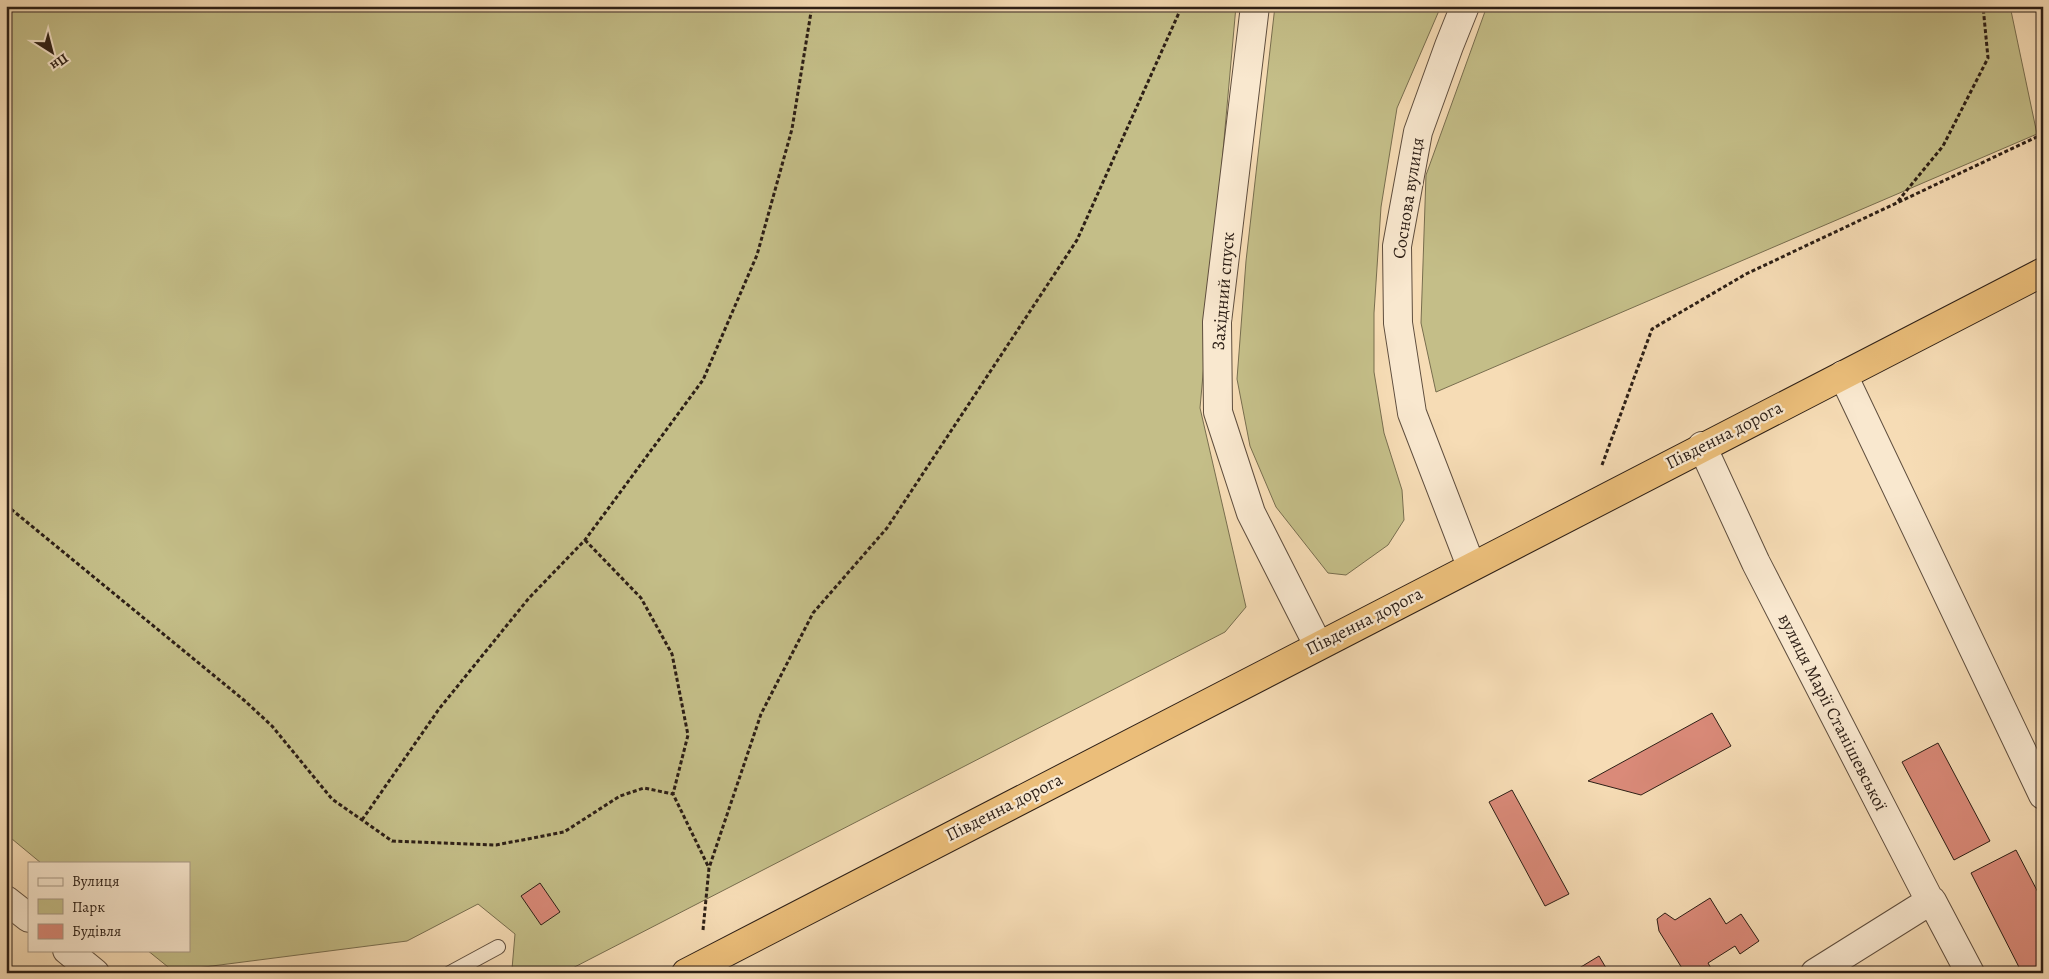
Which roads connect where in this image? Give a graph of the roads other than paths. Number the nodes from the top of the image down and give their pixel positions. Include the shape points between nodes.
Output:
1 (1255, 6) edge
2 (1465, 6) edge
3 (2043, 272) edge
4 (1843, 375) junction
5 (1702, 446) junction
6 (1471, 566) junction
7 (1318, 645) junction
8 (2043, 795) edge
9 (6, 900) edge
10 (1930, 901) junction
11 (28, 917) edge
12 (498, 947) dead end
13 (69, 952) edge
14 (693, 969) edge
15 (95, 973) edge
16 (450, 973) edge
17 (1815, 973) edge
18 (1970, 973) edge

1 - 7 street, Західний спуск via 1217,322 1218,412 1251,513
2 - 6 street, Соснова вулиця via 1418,132 1397,246 1398,323 1412,414
3 - 4 highway, Південна дорога
4 - 5 highway, Південна дорога
4 - 8 street
5 - 6 highway, Південна дорога
5 - 10 street, вулиця Марії Станішевської via 1756,563
6 - 7 highway, Південна дорога
7 - 14 highway, Південна дорога
9 - 11 street
10 - 17 street
10 - 18 street, вулиця Марії Станішевської
12 - 16 lane
13 - 15 street

